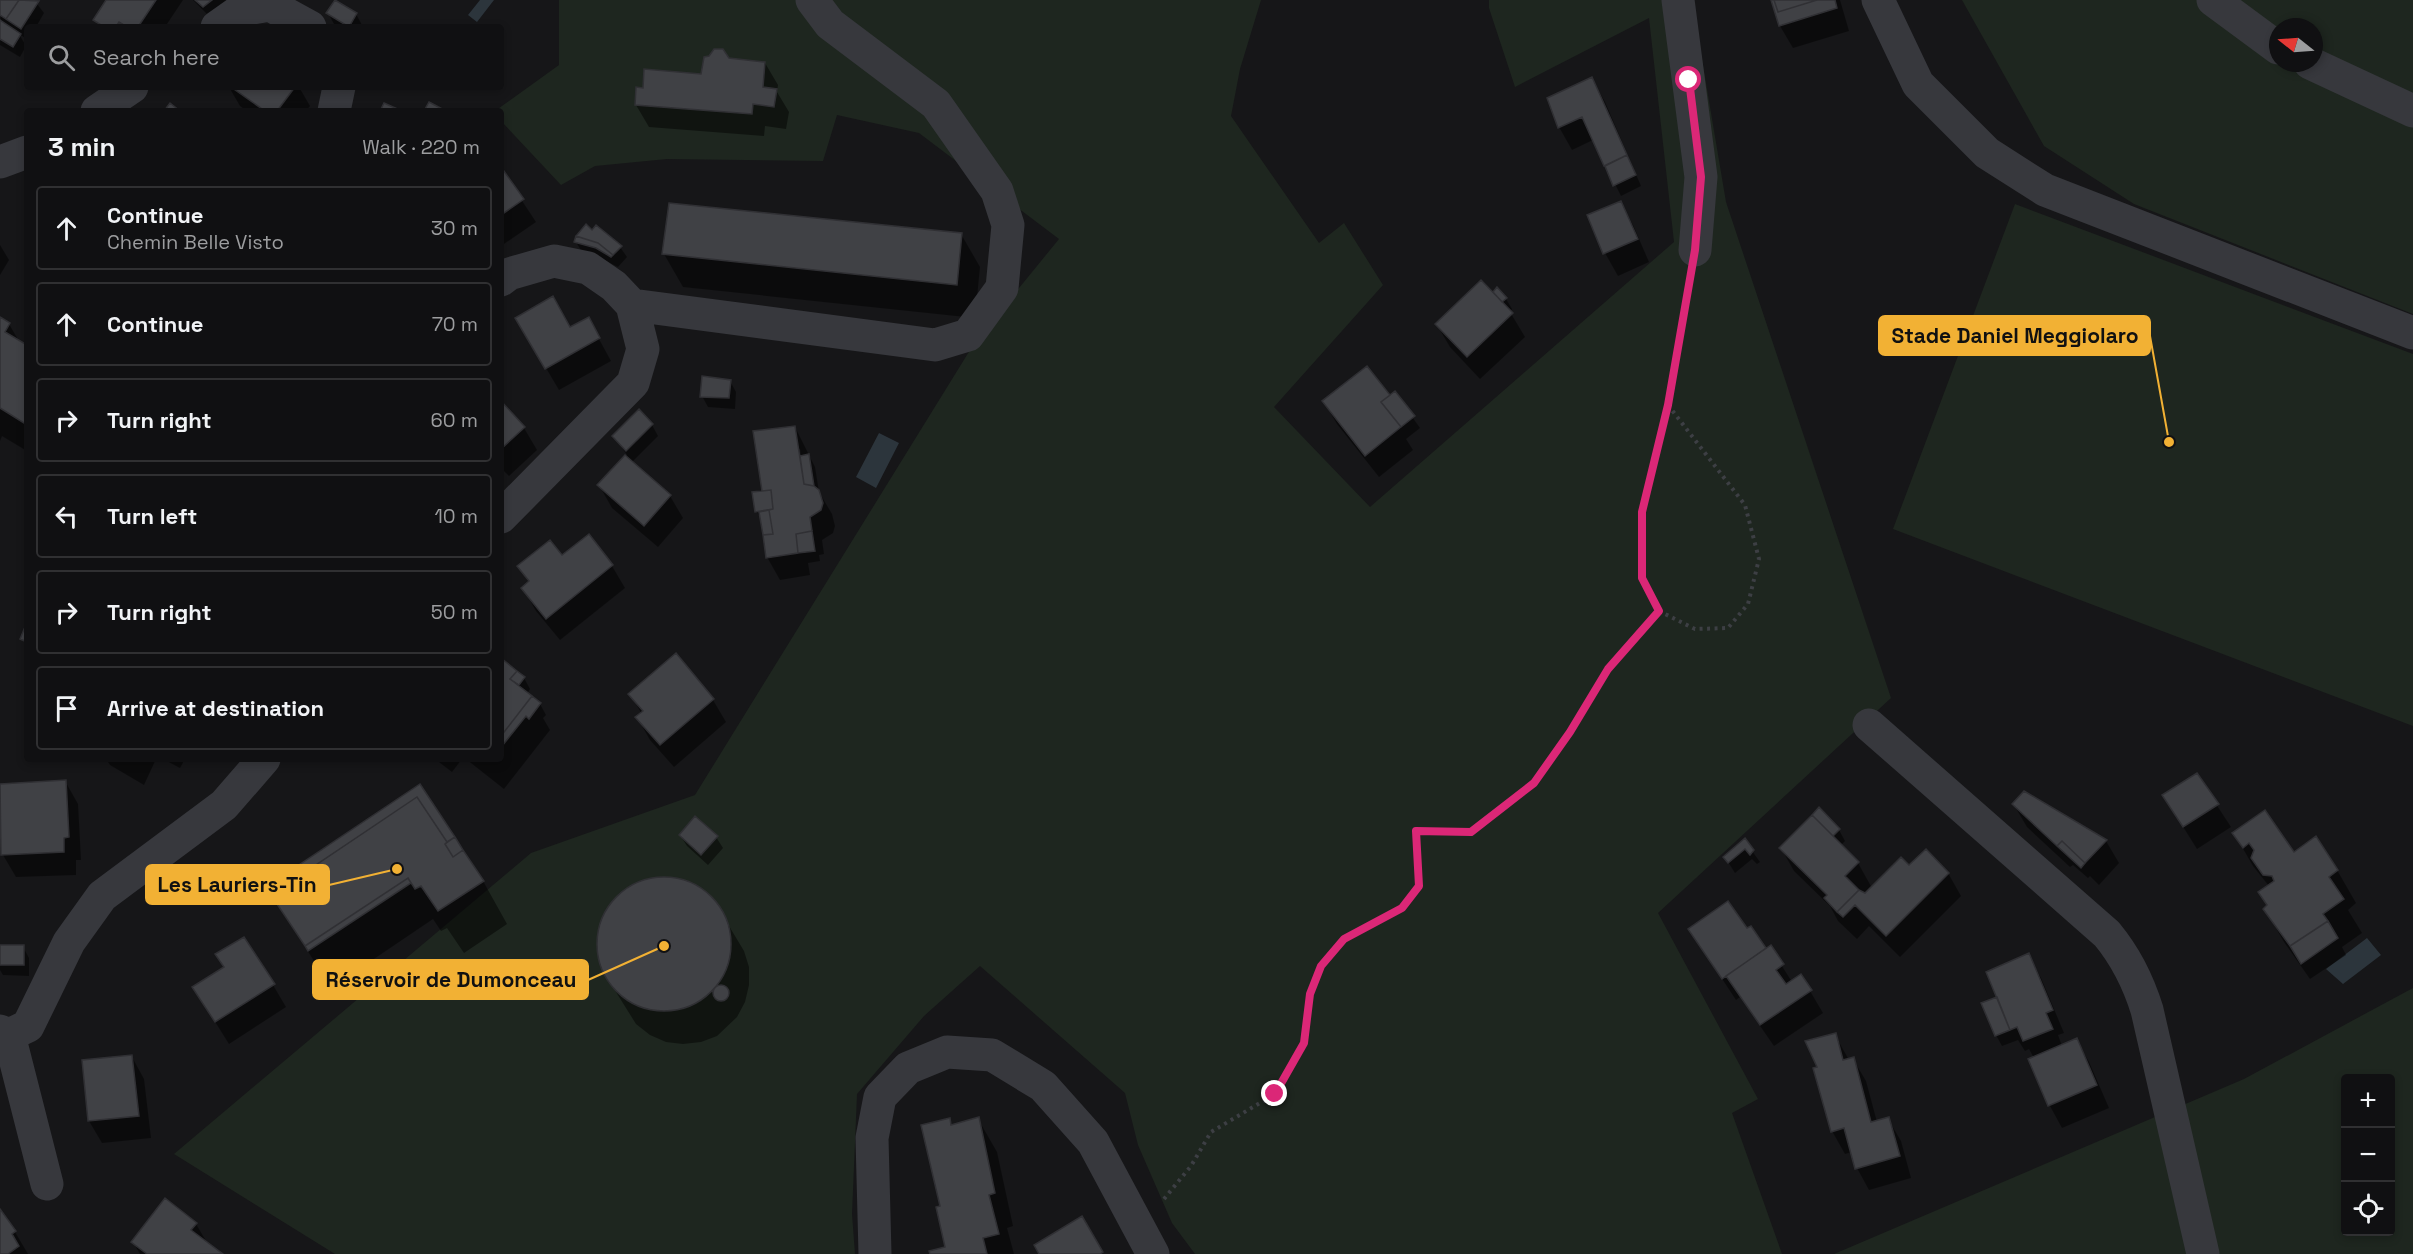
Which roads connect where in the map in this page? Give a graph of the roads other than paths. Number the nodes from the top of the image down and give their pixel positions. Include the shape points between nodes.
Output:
1 (812, 0) edge
2 (1678, 0) edge
3 (1878, 0) edge
4 (2213, 0) edge
5 (221, 24) edge
6 (305, 24) edge
7 (2269, 41) edge
8 (2323, 69) edge
9 (128, 90) edge
10 (338, 90) edge
11 (102, 108) edge
12 (335, 108) edge
13 (2413, 111) edge
14 (24, 153) edge
15 (0, 162) edge
16 (1695, 250) road end
17 (504, 278) edge
18 (632, 305) junction
19 (2413, 333) edge
20 (504, 514) edge
21 (1869, 725) dead end
22 (261, 762) edge
23 (4, 1033) edge
24 (47, 1184) dead end
25 (1146, 1242) edge
26 (875, 1254) edge
27 (2203, 1254) edge

1 - 18 street via 830,24 936,104 997,191 1008,225 1002,288 968,335 935,345
2 - 16 street via 1701,177
3 - 19 street via 1918,84 1987,153 2045,190
4 - 7 street
5 - 6 street via 241,10 270,5
8 - 13 street
9 - 11 street
10 - 12 street
14 - 15 street
17 - 18 street via 554,261 566,263 588,268
18 - 20 street via 643,349 633,383
21 - 27 street via 2107,934 2122,952 2141,988 2147,1010
22 - 23 street via 224,805 102,896 69,942 28,1026
23 - 24 street
25 - 26 street via 1093,1143 1043,1086 992,1055 947,1052 908,1068 880,1097 872,1138

